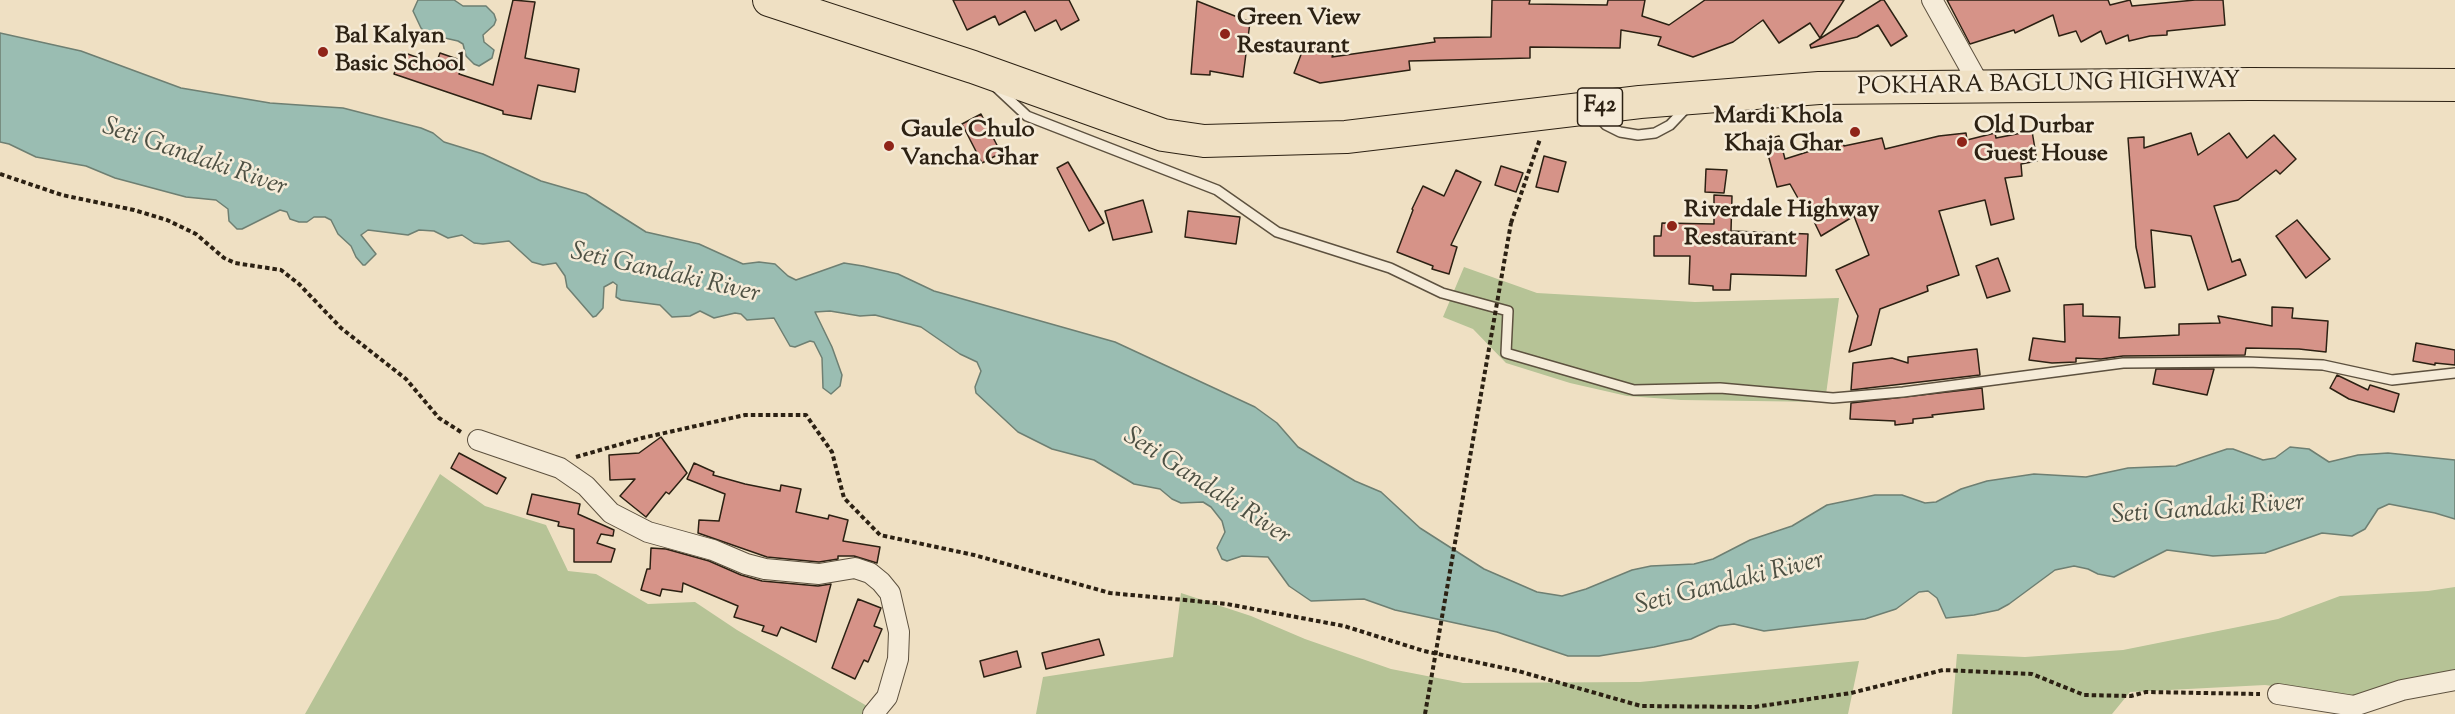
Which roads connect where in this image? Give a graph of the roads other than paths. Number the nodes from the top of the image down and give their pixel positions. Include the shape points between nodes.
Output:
1 (769, 0) edge
2 (1932, 0) edge
3 (973, 66) junction
4 (2455, 85) edge
5 (1980, 86) junction
6 (2455, 373) edge
7 (478, 440) road end
8 (2455, 680) edge
9 (2278, 694) road end
10 (873, 714) edge

1 - 3 highway, POKHARA BAGLUNG HIGHWAY / F42
2 - 5 street
3 - 5 highway, POKHARA BAGLUNG HIGHWAY / F42 via 1163,135 1204,141 1346,137 1590,108 1819,88
3 - 6 lane via 1027,116 1217,190 1277,232 1390,268 1442,293 1508,311 1506,352 1634,390 1720,388 1833,398 2123,363 2323,365 2392,380
4 - 5 highway, POKHARA BAGLUNG HIGHWAY / F42
7 - 10 street via 560,468 586,486 611,513 648,532 765,569 819,574 855,568 870,573 890,593 898,632 898,659 887,697
8 - 9 street via 2402,690 2355,706

